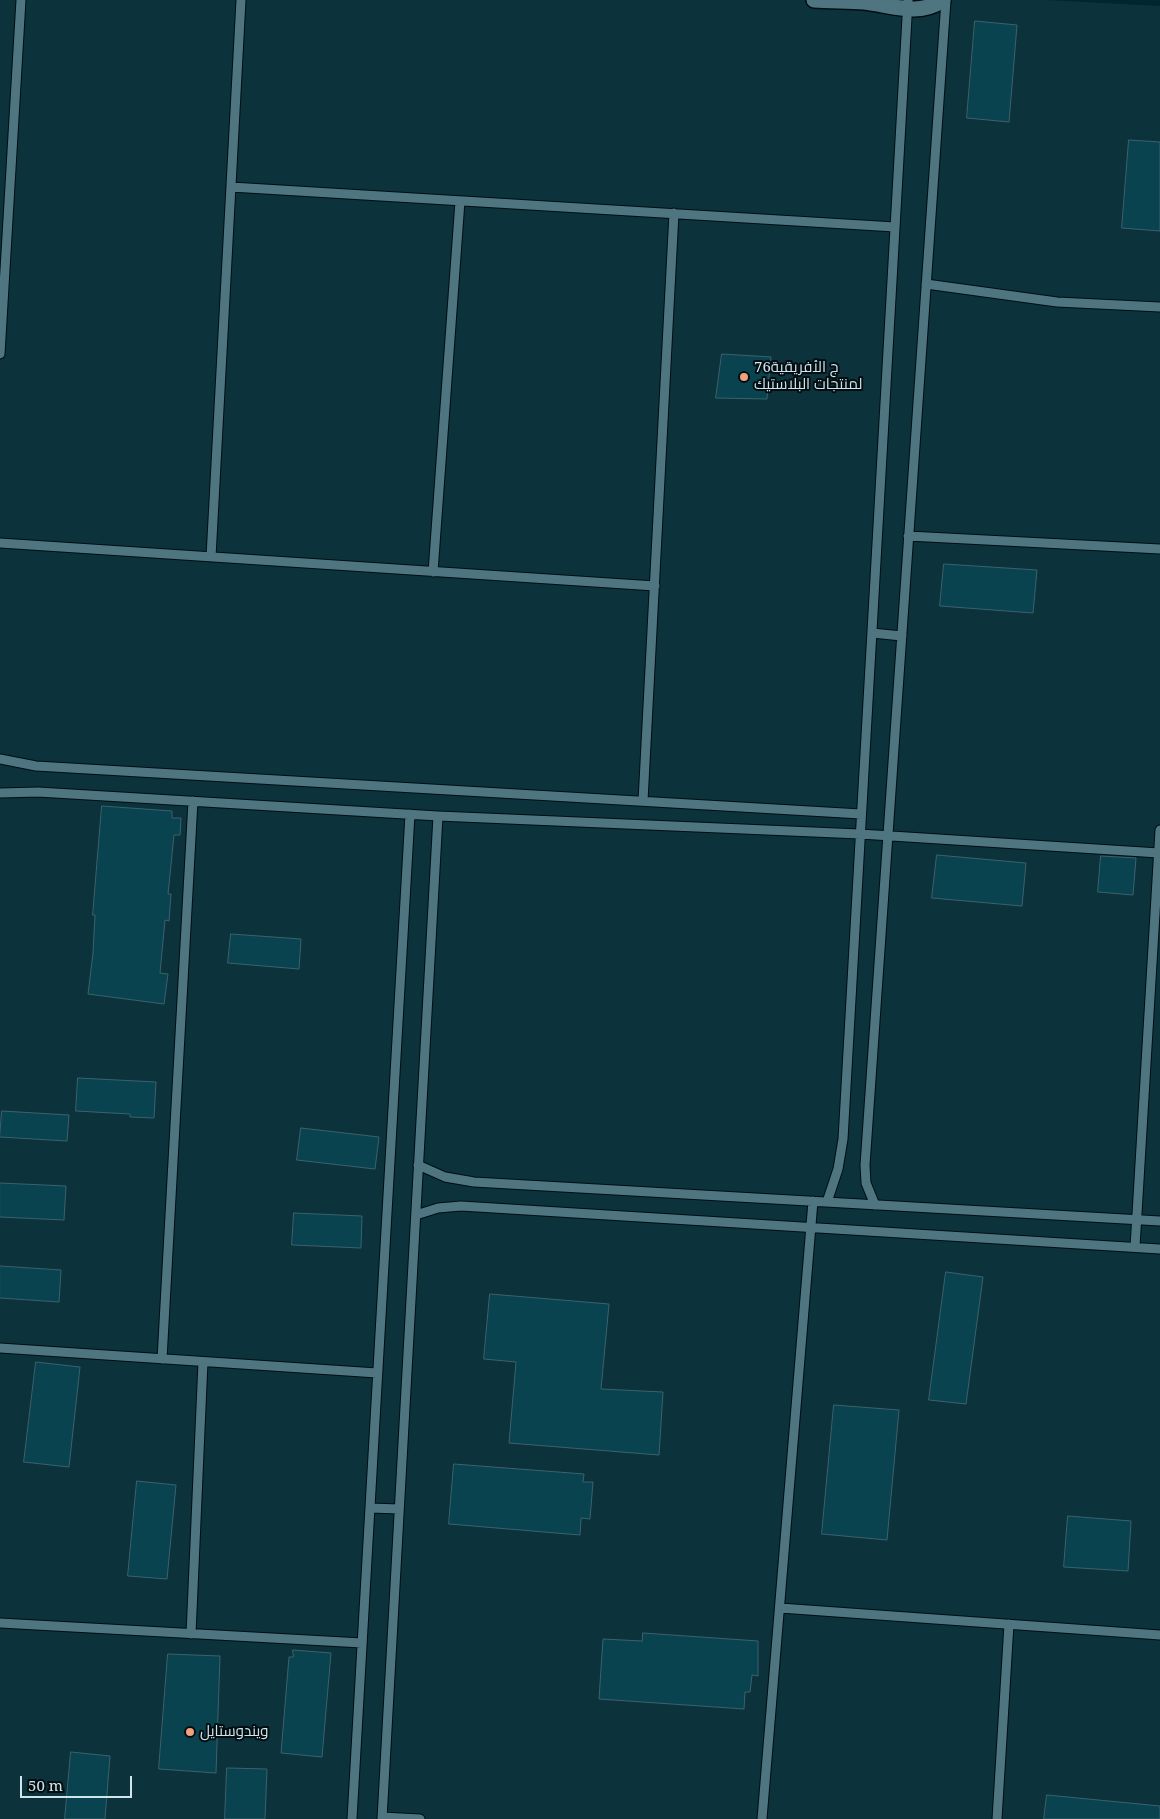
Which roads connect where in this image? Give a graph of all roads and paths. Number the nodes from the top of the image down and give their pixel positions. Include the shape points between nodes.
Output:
1 (21, 0) edge
2 (241, 0) edge
3 (814, 0) edge
4 (944, 0) edge
5 (908, 5) edge
6 (231, 187) junction
7 (460, 200) junction
8 (674, 213) junction
9 (895, 227) junction
10 (926, 284) junction
11 (1160, 307) edge
12 (0, 354) edge
13 (908, 536) junction
14 (0, 543) edge
15 (1160, 550) edge
16 (211, 557) junction
17 (433, 572) junction
18 (654, 586) junction
19 (872, 633) junction
20 (902, 636) junction
21 (0, 759) edge
22 (0, 793) edge
23 (193, 801) junction
24 (644, 801) junction
25 (410, 814) junction
26 (861, 814) junction
27 (438, 816) junction
28 (1160, 830) edge
29 (860, 834) junction
30 (888, 836) junction
31 (1159, 853) junction
32 (1158, 902) edge
33 (1157, 918) edge
34 (418, 1165) junction
35 (813, 1201) junction
36 (827, 1202) junction
37 (875, 1205) junction
38 (416, 1215) junction
39 (1137, 1220) junction
40 (1160, 1221) edge
41 (810, 1228) junction
42 (1135, 1247) junction
43 (1160, 1249) edge
44 (0, 1348) edge
45 (162, 1359) junction
46 (203, 1362) junction
47 (378, 1373) junction
48 (370, 1508) junction
49 (399, 1508) junction
50 (780, 1608) junction
51 (0, 1623) edge
52 (1009, 1624) junction
53 (191, 1634) junction
54 (1160, 1635) edge
55 (362, 1643) junction
56 (382, 1818) edge
57 (352, 1819) edge
58 (420, 1819) edge
59 (762, 1819) edge
60 (997, 1819) edge

1 - 12 lane
2 - 6 lane
3 - 5 street
4 - 5 street via 930,7
4 - 10 lane
5 - 9 lane
6 - 7 lane
6 - 16 lane
7 - 8 lane
7 - 17 lane
8 - 9 lane
8 - 18 lane
9 - 19 lane
10 - 11 lane via 1058,302
10 - 13 lane
13 - 15 lane
13 - 20 lane
14 - 16 lane
16 - 17 lane
17 - 18 lane
18 - 24 lane
19 - 20 lane
19 - 26 lane
20 - 30 lane
21 - 24 lane via 36,766
22 - 23 lane via 38,792
23 - 25 lane
23 - 45 lane
24 - 26 lane
25 - 27 lane
25 - 47 lane
26 - 29 lane
27 - 29 lane
27 - 34 lane
28 - 31 lane
29 - 30 lane
29 - 36 lane via 843,1139
30 - 31 lane
30 - 37 lane via 865,1165 866,1183
31 - 32 lane
32 - 33 lane
33 - 39 lane
34 - 35 lane via 445,1177 474,1182
34 - 38 lane
35 - 36 lane
35 - 41 lane
36 - 37 lane
37 - 39 lane
38 - 41 lane via 438,1208 461,1206
38 - 49 lane
39 - 40 lane
39 - 42 lane
41 - 42 lane
41 - 50 lane
42 - 43 lane
44 - 45 lane
45 - 46 lane
46 - 47 lane
46 - 53 lane
47 - 48 lane
48 - 49 lane
48 - 55 lane
49 - 56 lane
50 - 52 lane
50 - 59 lane
51 - 53 lane
52 - 54 lane
52 - 60 lane
53 - 55 lane
55 - 57 lane
56 - 58 lane

